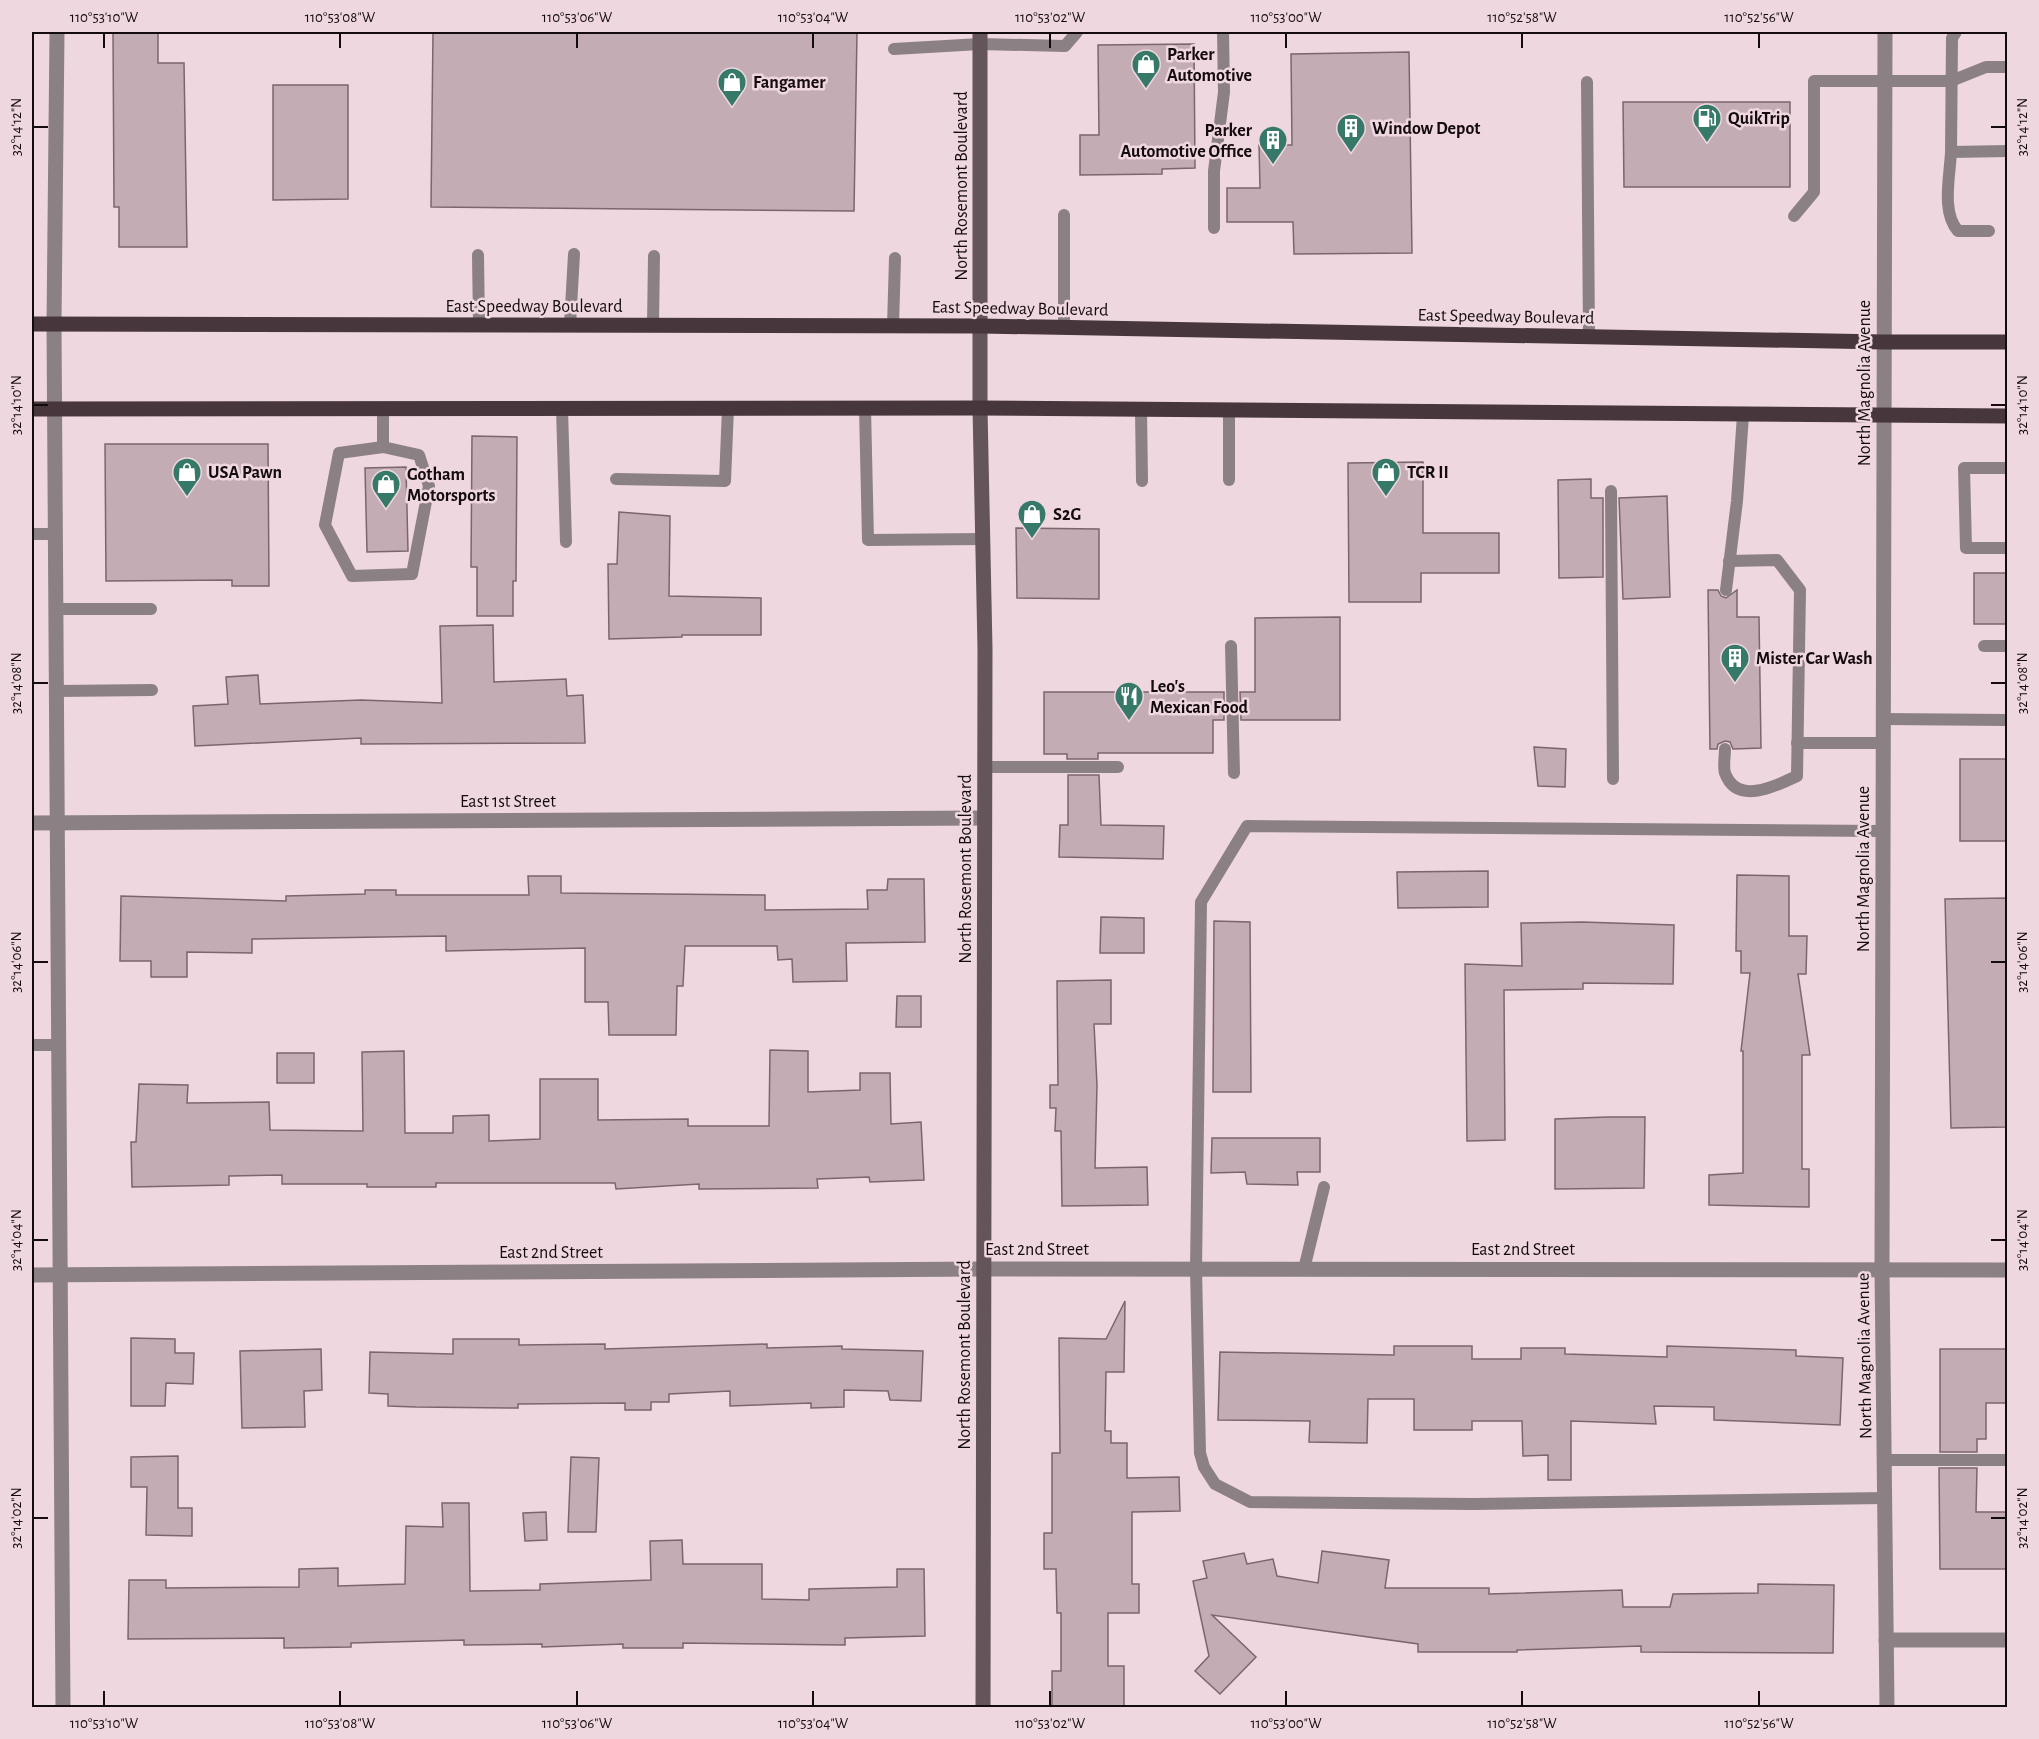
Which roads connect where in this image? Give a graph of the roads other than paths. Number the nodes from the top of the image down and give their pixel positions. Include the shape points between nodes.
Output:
1 (57, 32) edge
2 (1077, 32) edge
3 (1223, 32) edge
4 (1885, 32) edge
5 (1956, 32) edge
6 (980, 38) edge
7 (894, 49) dead end
8 (2007, 67) edge
9 (1587, 81) dead end
10 (1885, 81) junction
11 (1952, 81) junction
12 (1952, 152) junction
13 (2007, 152) edge
14 (1064, 215) dead end
15 (1794, 216) dead end
16 (1214, 228) dead end
17 (1989, 231) dead end
18 (574, 254) dead end
19 (478, 255) dead end
20 (654, 256) dead end
21 (895, 258) dead end
22 (32, 324) edge
23 (54, 324) junction
24 (478, 325) junction
25 (570, 325) junction
26 (653, 325) junction
27 (893, 326) junction
28 (981, 326) junction
29 (1064, 327) junction
30 (1588, 337) junction
31 (1884, 342) junction
32 (2007, 342) edge
33 (728, 408) junction
34 (865, 408) junction
35 (980, 408) junction
36 (32, 409) edge
37 (55, 409) junction
38 (383, 409) junction
39 (562, 409) junction
40 (1141, 410) junction
41 (1229, 411) junction
42 (1743, 415) junction
43 (1883, 416) junction
44 (2007, 416) edge
45 (383, 447) junction
46 (2007, 468) edge
47 (616, 479) dead end
48 (1230, 480) dead end
49 (1142, 481) dead end
50 (1611, 492) dead end
51 (32, 534) edge
52 (56, 534) junction
53 (983, 539) junction
54 (566, 542) dead end
55 (2007, 548) edge
56 (1729, 561) junction
57 (1726, 590) dead end
58 (56, 609) junction
59 (151, 609) dead end
60 (1231, 646) dead end
61 (1984, 646) dead end
62 (2007, 646) edge
63 (152, 690) dead end
64 (57, 691) junction
65 (1883, 719) junction
66 (2007, 720) edge
67 (1797, 743) junction
68 (1883, 743) junction
69 (1725, 749) dead end
70 (984, 767) junction
71 (1118, 767) dead end
72 (1234, 773) dead end
73 (1613, 779) dead end
74 (984, 818) junction
75 (32, 823) edge
76 (58, 823) junction
77 (1883, 831) junction
78 (32, 1045) edge
79 (59, 1045) junction
80 (1323, 1187) dead end
81 (983, 1269) junction
82 (1196, 1269) junction
83 (1304, 1269) junction
84 (1882, 1269) junction
85 (2007, 1270) edge
86 (32, 1275) edge
87 (60, 1275) junction
88 (1884, 1460) junction
89 (2007, 1460) edge
90 (1885, 1498) junction
91 (1886, 1640) junction
92 (2007, 1640) edge
93 (63, 1707) edge
94 (983, 1707) edge
95 (1887, 1707) edge

1 - 23 street
2 - 6 lane via 1065,46
3 - 16 lane via 1224,92 1214,171
4 - 10 street, North Magnolia Avenue
5 - 11 lane via 1952,38
6 - 7 lane
6 - 28 street, North Rosemont Boulevard
8 - 11 lane via 1986,67
9 - 30 lane
10 - 11 lane
10 - 15 lane via 1814,81 1814,192
10 - 31 street, North Magnolia Avenue
11 - 12 lane
12 - 13 lane
12 - 17 lane via 1951,223 1958,231
14 - 29 lane
18 - 25 lane
19 - 24 lane
20 - 26 lane
21 - 27 lane
22 - 23 main road, East Speedway Boulevard
23 - 24 main road, East Speedway Boulevard
23 - 37 street
24 - 25 main road, East Speedway Boulevard
25 - 26 main road, East Speedway Boulevard
26 - 27 main road, East Speedway Boulevard
27 - 28 main road, East Speedway Boulevard
28 - 29 main road, East Speedway Boulevard
28 - 35 street, North Rosemont Boulevard
29 - 30 main road, East Speedway Boulevard
30 - 31 main road, East Speedway Boulevard
31 - 32 main road, East Speedway Boulevard
31 - 43 street, North Magnolia Avenue
33 - 34 main road
33 - 39 main road
33 - 47 lane via 725,481
34 - 35 main road
34 - 53 lane via 868,540
35 - 40 main road
35 - 53 street, North Rosemont Boulevard
36 - 37 main road
37 - 38 main road
37 - 52 street
38 - 39 main road
38 - 45 lane
39 - 54 lane
40 - 41 main road
40 - 49 lane
41 - 42 main road
41 - 48 lane
42 - 43 main road
42 - 56 lane
43 - 44 main road
43 - 65 street, North Magnolia Avenue
45 - 45 lane via 418,455 429,486 412,574 352,576 325,525 339,453
46 - 55 lane via 1964,468 1966,548
50 - 73 lane
51 - 52 lane
52 - 58 street
53 - 70 street, North Rosemont Boulevard
56 - 57 lane
56 - 67 lane via 1777,560 1800,590
58 - 59 lane
58 - 64 street
60 - 72 lane
61 - 62 lane
63 - 64 lane
64 - 76 street
65 - 66 lane
65 - 68 street, North Magnolia Avenue
67 - 68 lane
67 - 69 lane via 1797,776 1749,792 1734,787 1725,773
68 - 77 street, North Magnolia Avenue
70 - 71 lane
70 - 74 street, North Rosemont Boulevard
74 - 76 street, East 1st Street
74 - 81 street, North Rosemont Boulevard
75 - 76 street, East 1st Street
76 - 79 street
77 - 82 lane via 1246,826 1201,902
77 - 84 street, North Magnolia Avenue
78 - 79 lane
79 - 87 street
80 - 83 lane
81 - 82 street, East 2nd Street
81 - 87 street, East 2nd Street
81 - 94 street, North Rosemont Boulevard
82 - 83 street, East 2nd Street
82 - 90 lane via 1200,1453 1215,1484 1250,1502 1474,1504
83 - 84 street, East 2nd Street
84 - 85 street, East 2nd Street
84 - 88 street, North Magnolia Avenue
86 - 87 street, East 2nd Street
87 - 93 street
88 - 89 lane
88 - 90 street, North Magnolia Avenue
90 - 91 street, North Magnolia Avenue
91 - 92 street
91 - 95 street, North Magnolia Avenue

